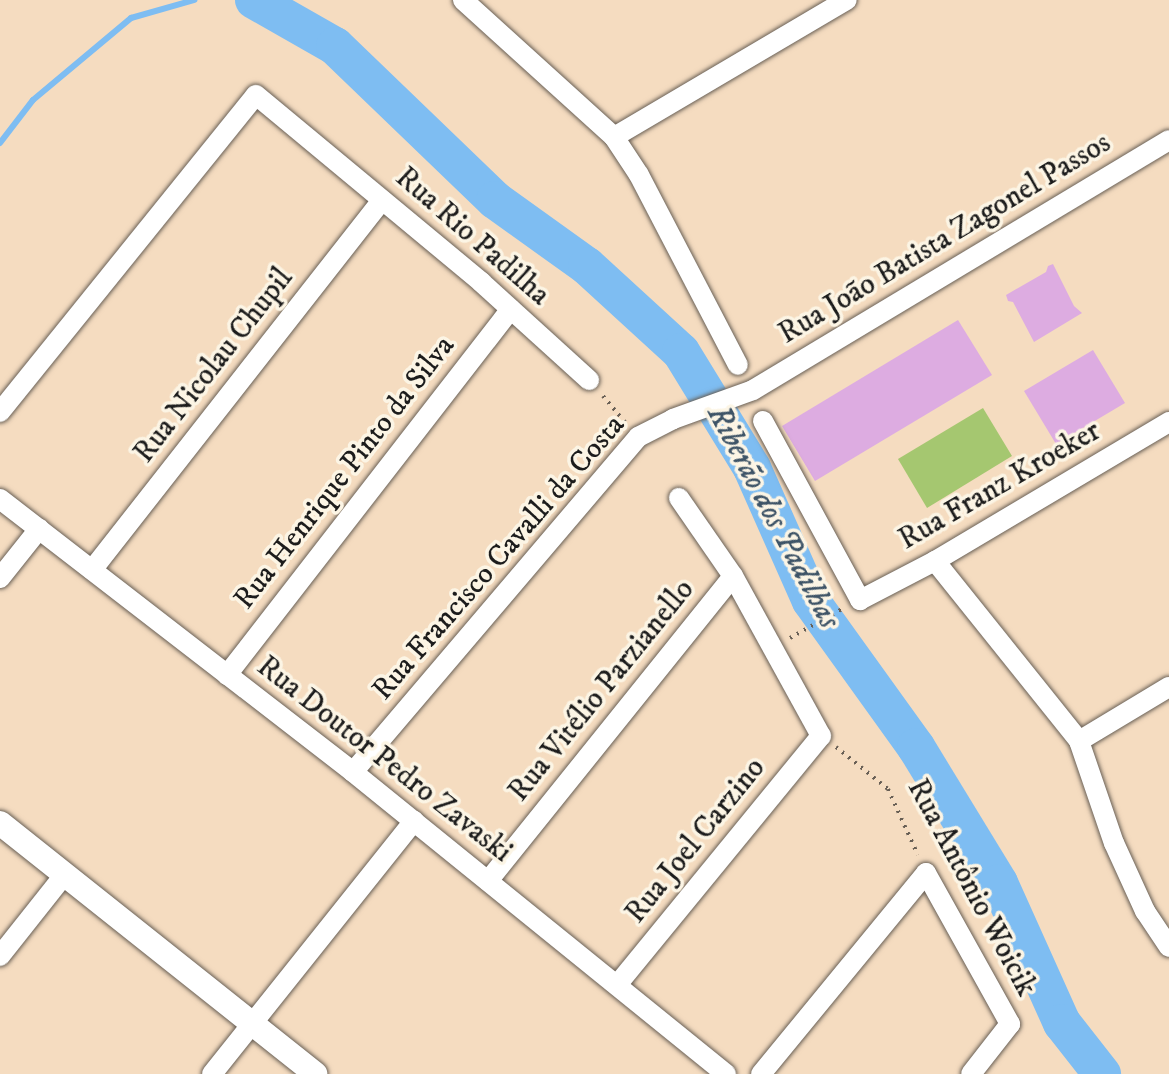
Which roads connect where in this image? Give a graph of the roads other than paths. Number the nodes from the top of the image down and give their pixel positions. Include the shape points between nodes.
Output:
1 (463, 0) edge
2 (847, 0) edge
3 (614, 137) junction
4 (1169, 140) edge
5 (382, 200) junction
6 (511, 309) junction
7 (738, 365) dead end
8 (589, 380) road end
9 (748, 391) joint
10 (0, 412) edge
11 (763, 421) dead end
12 (1169, 422) edge
13 (679, 498) dead end
14 (0, 499) edge
15 (39, 529) junction
16 (935, 561) junction
17 (92, 570) junction
18 (733, 576) junction
19 (0, 578) edge
20 (227, 675) junction
21 (1169, 687) edge
22 (1079, 741) junction
23 (353, 772) junction
24 (414, 821) junction
25 (0, 823) edge
26 (65, 874) junction
27 (488, 881) junction
28 (1169, 947) edge
29 (0, 956) edge
30 (617, 985) junction
31 (252, 1021) junction
32 (314, 1072) edge
33 (212, 1074) edge
34 (726, 1074) edge
35 (761, 1074) edge
36 (971, 1074) edge

1 - 3 street
2 - 3 street
3 - 7 street
4 - 9 street, Rua João Batista Zagonel Passos
5 - 6 street, Rua Rio Padilha
5 - 10 street, Rua Rio Padilha via 256,95
5 - 17 street, Rua Nicolau Chupil
6 - 8 street, Rua Rio Padilha
6 - 20 street, Rua Henrique Pinto da Silva
9 - 23 street, Rua Francisco Cavalli da Costa via 638,437
11 - 16 street, Rua Franz Kroeker via 853,603
12 - 16 street, Rua Franz Kroeker
13 - 18 street
14 - 15 street, Rua Doutor Pedro Zavaski
15 - 17 street, Rua Doutor Pedro Zavaski
15 - 19 street
16 - 22 street
17 - 20 street, Rua Doutor Pedro Zavaski
18 - 27 street, Rua Vitélio Parzianello
18 - 30 street, Rua Joel Carzino via 821,736
20 - 23 street, Rua Doutor Pedro Zavaski
21 - 22 street
22 - 28 street via 1114,843 1145,911
23 - 24 street, Rua Doutor Pedro Zavaski
24 - 27 street, Rua Doutor Pedro Zavaski
24 - 31 street
25 - 26 street
26 - 29 street
26 - 31 street
27 - 30 street, Rua Doutor Pedro Zavaski
30 - 34 street, Rua Doutor Pedro Zavaski
31 - 32 street
31 - 33 street
35 - 36 street, Rua Antônio Woicik via 926,873 1010,1024

